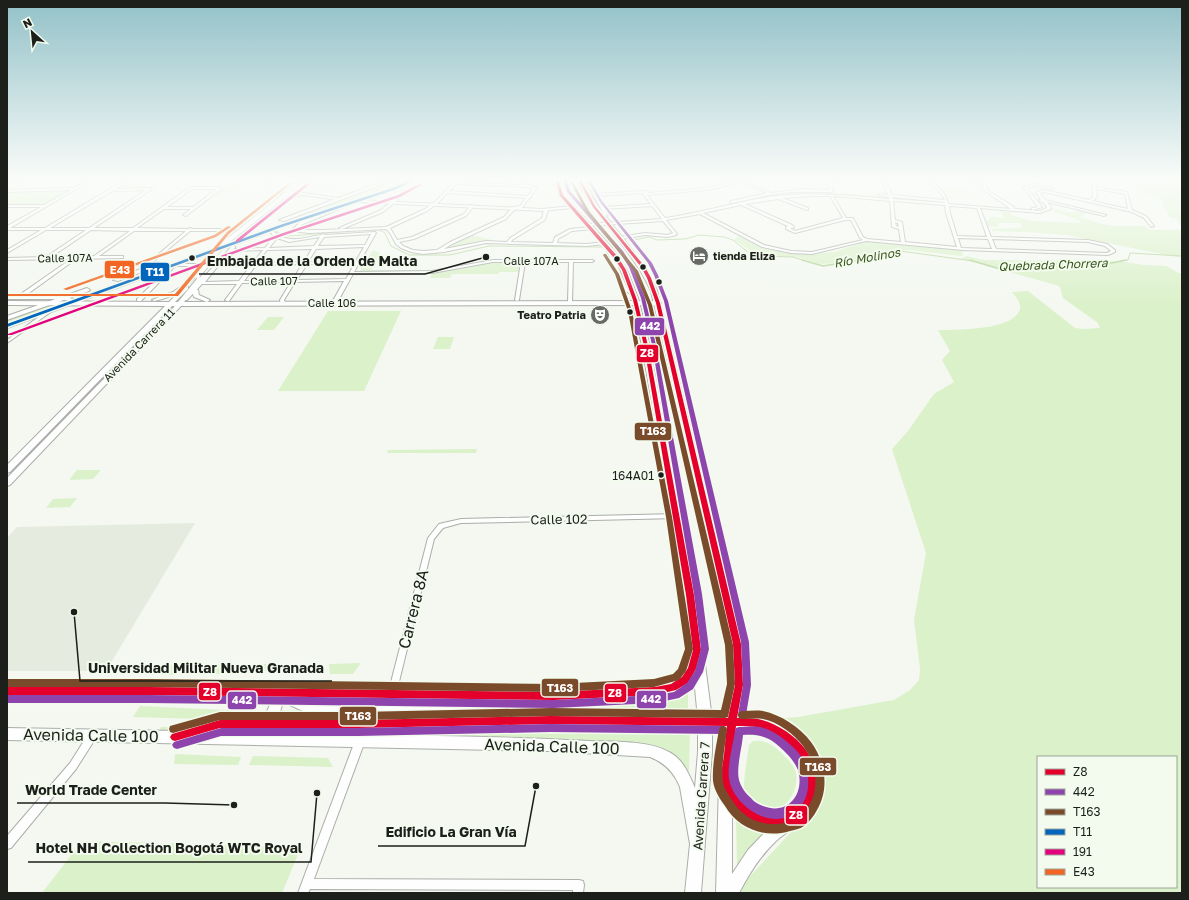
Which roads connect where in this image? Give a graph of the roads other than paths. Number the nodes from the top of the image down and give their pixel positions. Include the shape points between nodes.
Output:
1 (22, 220) edge
2 (63, 220) edge
3 (104, 220) edge
4 (145, 220) edge
5 (253, 220) edge
6 (255, 220) edge
7 (284, 220) edge
8 (300, 220) edge
9 (309, 220) edge
10 (361, 220) edge
11 (406, 220) edge
12 (454, 220) edge
13 (501, 220) edge
14 (542, 220) edge
15 (584, 220) edge
16 (607, 220) joint
17 (665, 220) edge
18 (713, 220) edge
19 (778, 220) edge
20 (841, 220) edge
21 (853, 220) edge
22 (893, 220) edge
23 (950, 220) edge
24 (983, 220) edge
25 (1148, 220) edge
26 (348, 225) junction
27 (588, 225) junction
28 (791, 226) junction
29 (1152, 226) dead end
30 (387, 228) junction
31 (7, 229) edge
32 (48, 229) junction
33 (352, 229) junction
34 (43, 230) junction
35 (89, 230) junction
36 (190, 230) junction
37 (233, 230) dead end
38 (270, 230) junction
39 (130, 231) junction
40 (331, 231) junction
41 (801, 231) junction
42 (323, 235) junction
43 (276, 236) junction
44 (956, 237) junction
45 (989, 237) junction
46 (621, 238) junction
47 (866, 240) junction
48 (397, 241) junction
49 (237, 242) junction
50 (509, 242) junction
51 (903, 242) junction
52 (555, 244) junction
53 (608, 245) junction
54 (218, 246) junction
55 (367, 246) junction
56 (316, 248) junction
57 (959, 248) junction
58 (267, 249) junction
59 (230, 250) junction
60 (994, 250) junction
61 (439, 251) junction
62 (7, 252) edge
63 (7, 255) edge
64 (122, 257) dead end
65 (47, 258) junction
66 (75, 258) junction
67 (94, 258) junction
68 (7, 259) edge
69 (523, 261) junction
70 (571, 261) junction
71 (592, 261) dead end
72 (358, 262) junction
73 (306, 263) junction
74 (255, 264) junction
75 (174, 265) junction
76 (203, 265) junction
77 (217, 265) junction
78 (142, 270) junction
79 (352, 273) junction
80 (200, 275) junction
81 (347, 280) junction
82 (294, 281) junction
83 (241, 282) junction
84 (201, 283) junction
85 (195, 290) junction
86 (182, 293) junction
87 (7, 296) edge
88 (20, 297) junction
89 (635, 299) junction
90 (78, 300) junction
91 (139, 300) junction
92 (162, 300) junction
93 (207, 300) junction
94 (227, 300) junction
95 (517, 300) junction
96 (67, 301) junction
97 (570, 301) junction
98 (657, 301) junction
99 (154, 302) junction
100 (177, 302) junction
101 (283, 302) junction
102 (334, 302) junction
103 (7, 303) edge
104 (37, 303) junction
105 (193, 303) junction
106 (52, 306) junction
107 (168, 311) junction
108 (8, 317) edge
109 (7, 326) edge
110 (7, 342) edge
111 (7, 470) edge
112 (7, 483) edge
113 (677, 516) junction
114 (441, 526) joint
115 (697, 650) junction
116 (7, 691) edge
117 (276, 692) junction
118 (392, 694) junction
119 (550, 720) junction
120 (263, 724) junction
121 (295, 724) junction
122 (7, 734) edge
123 (92, 736) junction
124 (175, 737) junction
125 (265, 739) junction
126 (360, 741) junction
127 (726, 781) junction
128 (797, 815) junction
129 (697, 843) junction
130 (7, 844) edge
131 (304, 889) edge
132 (578, 889) edge
133 (693, 893) edge
134 (724, 893) edge
135 (730, 893) edge

1 - 31 street
2 - 32 street
3 - 35 street
4 - 39 street
5 - 54 main road
6 - 80 main road, Avenida Carrera 11, bridge via 225,242
7 - 54 main road
8 - 38 main road
9 - 40 street via 294,230
10 - 26 street
11 - 30 street
12 - 48 street via 413,238
13 - 61 street
14 - 50 street via 511,238
15 - 27 main road, Avenida Carrera 7
16 - 27 street
16 - 46 main road, Avenida Carrera 7
17 - 46 street via 674,235 645,234
18 - 47 street via 763,246 791,252 812,253
19 - 28 street
20 - 41 street
21 - 47 street via 862,238
22 - 51 street via 900,222
23 - 44 street
24 - 45 street
25 - 29 street
26 - 33 street
26 - 40 street
27 - 52 street via 556,238
27 - 53 main road, Avenida Carrera 7
28 - 41 street
28 - 41 street via 787,228 795,232
30 - 33 street
30 - 48 street
31 - 34 street
32 - 34 street
32 - 35 street
32 - 63 street
33 - 40 street
34 - 62 street
35 - 39 street
35 - 65 street
36 - 37 street
36 - 39 street
36 - 78 street
38 - 43 street
38 - 49 main road
39 - 67 street
40 - 42 street
42 - 43 street via 289,240
42 - 55 street via 374,233
42 - 56 street
43 - 58 street
44 - 45 street
44 - 57 street
45 - 60 street
45 - 60 street via 1088,241 1112,248 1114,251 1108,254
46 - 98 main road, Avenida Carrera 7 via 643,267
47 - 51 street
48 - 61 street via 399,245 410,250
49 - 54 main road
49 - 59 street
50 - 52 street
50 - 61 street via 480,242
51 - 57 street
52 - 53 street
53 - 89 main road, Avenida Carrera 7 via 624,270
54 - 75 main road
54 - 76 street
54 - 78 main road
55 - 56 street
55 - 72 street
56 - 58 street
56 - 73 street
57 - 60 street
58 - 59 street
58 - 74 street
59 - 77 street
64 - 67 street, Calle 107A
65 - 66 street, Calle 107A
65 - 68 street, Calle 107A
66 - 67 street, Calle 107A
66 - 88 street
69 - 70 street, Calle 107A
69 - 79 street, Calle 107A via 484,262 432,272
69 - 95 street
70 - 71 street, Calle 107A
70 - 97 street
72 - 73 street
72 - 79 street
73 - 74 street
73 - 82 street
74 - 77 street
74 - 83 street
75 - 76 street
75 - 90 main road
75 - 91 street
76 - 99 street via 178,293
77 - 84 street
78 - 96 main road
79 - 81 street
80 - 86 main road, Avenida Carrera 11
80 - 100 main road, Avenida Carrera 11
81 - 82 street, Calle 107
81 - 102 street
82 - 83 street, Calle 107
82 - 101 street
83 - 84 street, Calle 107
83 - 94 street
84 - 85 street
85 - 93 main road via 196,296
85 - 100 street
86 - 92 main road
86 - 100 main road, Avenida Carrera 11
87 - 88 main road, Calle 106
88 - 96 main road, Calle 106
89 - 97 main road, Calle 106
89 - 98 main road, Calle 106
89 - 113 main road, Avenida Carrera 7
90 - 91 main road, Calle 106
90 - 96 main road
91 - 99 main road, Calle 106
92 - 99 main road, Calle 106
92 - 100 main road, Calle 106
93 - 94 main road, Calle 106
93 - 100 main road, Calle 106
94 - 101 main road, Calle 106
95 - 97 main road, Calle 106
95 - 102 main road, Calle 106
96 - 99 main road, Calle 106
96 - 106 main road
97 - 102 main road, Calle 106
98 - 127 main road, Avenida Carrera 7 via 737,644 739,685 731,727
99 - 100 main road, Calle 106
99 - 107 main road
100 - 105 main road, Calle 106
100 - 107 main road, Avenida Carrera 11
101 - 102 main road, Calle 106
101 - 105 main road, Calle 106
103 - 104 main road
104 - 106 main road
104 - 108 main road
105 - 107 main road
106 - 108 main road
106 - 109 main road
106 - 110 street
107 - 111 main road, Avenida Carrera 11
107 - 112 main road, Avenida Carrera 11
113 - 114 street, Calle 102 via 461,521
113 - 115 main road, Avenida Carrera 7
114 - 118 street, Carrera 8A via 431,538
115 - 118 main road, Avenida Calle 100 via 692,669 685,680 673,687 655,691 554,696
115 - 129 main road, Avenida Carrera 7 via 705,719 705,752
116 - 117 main road, Avenida Calle 100
117 - 118 main road, Avenida Calle 100
117 - 119 main road, Avenida Calle 100 via 303,705
117 - 120 main road via 275,714
119 - 121 main road, Avenida Calle 100
119 - 128 main road, Avenida Calle 100, bridge via 761,723 771,726 789,737 804,752 808,762 813,781 812,791
120 - 121 main road, Avenida Calle 100
120 - 124 main road, Avenida Calle 100 via 220,724
121 - 125 main road
122 - 123 main road, Avenida Calle 100
123 - 124 main road, Avenida Calle 100
123 - 130 street via 73,766
124 - 125 main road, Avenida Calle 100
125 - 126 main road, Avenida Calle 100
126 - 129 main road, Avenida Calle 100 via 550,745 658,753 676,765 686,781
126 - 131 street
127 - 128 main road via 737,803 752,817 761,821 780,822
127 - 134 main road, Avenida Carrera 7
128 - 135 main road, Avenida Calle 100 via 758,850
129 - 133 main road, Avenida Carrera 7
131 - 132 street

